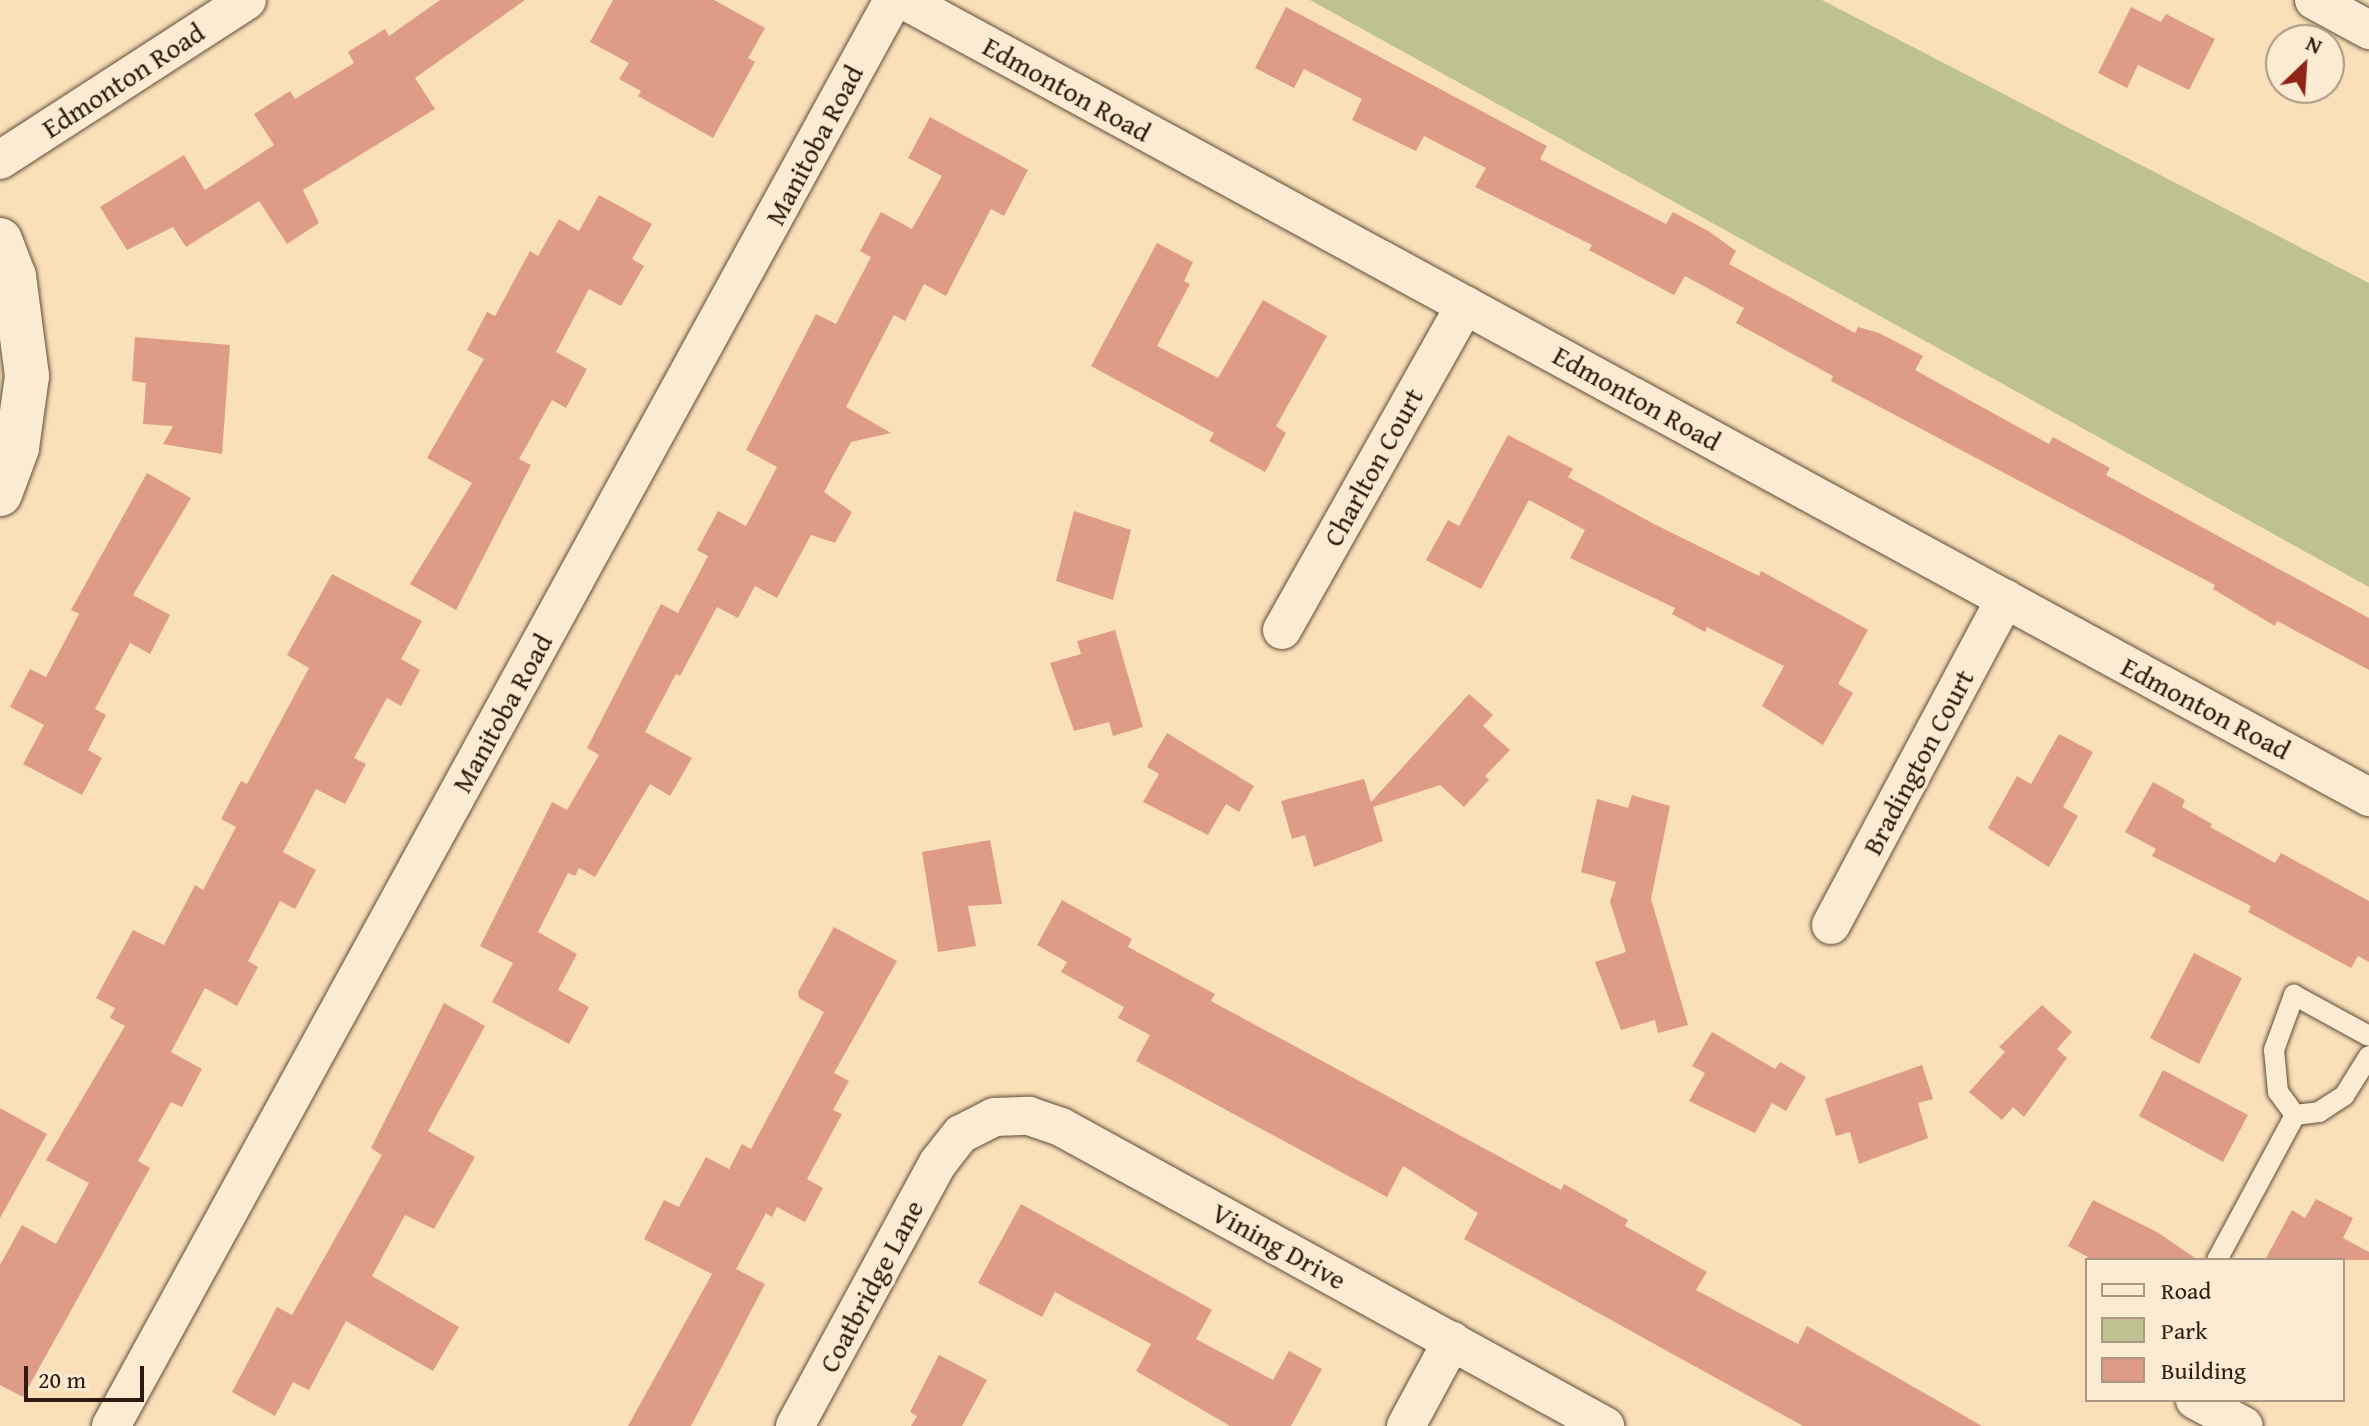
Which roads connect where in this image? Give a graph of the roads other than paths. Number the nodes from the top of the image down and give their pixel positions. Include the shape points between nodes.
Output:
1 (247, 0) edge
2 (893, 0) edge
3 (904, 0) edge
4 (2314, 0) edge
5 (2369, 30) edge
6 (0, 160) edge
7 (0, 240) edge
8 (1465, 305) junction
9 (0, 494) edge
10 (2005, 599) junction
11 (1282, 630) dead end
12 (2369, 797) edge
13 (1831, 925) dead end
14 (2369, 1036) edge
15 (2369, 1056) edge
16 (2295, 1115) junction
17 (950, 1148) joint
18 (2218, 1258) edge
19 (1452, 1341) junction
20 (2199, 1402) edge
21 (111, 1426) edge
22 (795, 1426) edge
23 (1406, 1426) edge
24 (1605, 1426) edge
25 (2244, 1426) edge

1 - 6 street, Edmonton Road
2 - 21 street, Manitoba Road
3 - 8 street, Edmonton Road
4 - 5 street
7 - 9 street via 14,276 27,376 17,448
8 - 10 street, Edmonton Road
8 - 11 street, Charlton Court
10 - 12 street, Edmonton Road
10 - 13 street, Bradington Court
14 - 16 lane via 2294,995 2274,1050 2278,1092
15 - 16 lane via 2344,1096 2319,1112
16 - 18 lane
17 - 19 street, Vining Drive via 961,1134 994,1117 1029,1116 1061,1127
17 - 22 street, Coatbridge Lane
19 - 23 street
19 - 24 street, Vining Drive
20 - 25 street

